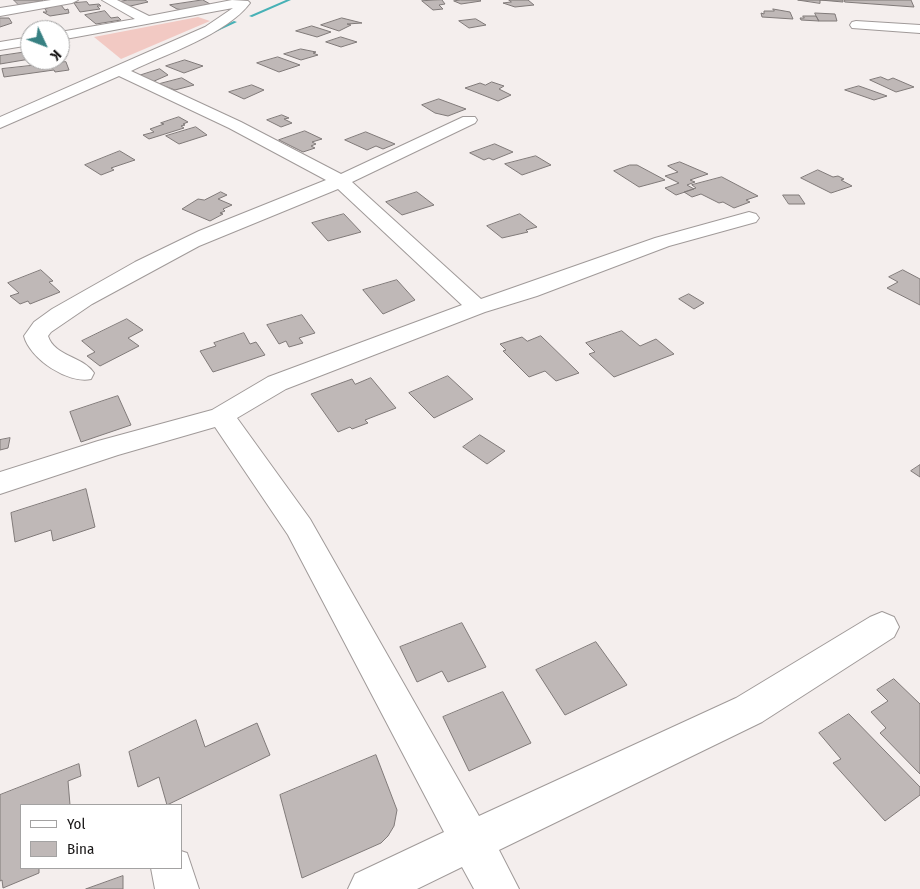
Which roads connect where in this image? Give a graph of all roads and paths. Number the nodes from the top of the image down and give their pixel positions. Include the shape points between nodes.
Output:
1 (72, 0) edge
2 (108, 0) edge
3 (245, 1) edge
4 (0, 12) edge
5 (149, 20) junction
6 (856, 26) dead end
7 (920, 29) edge
8 (70, 34) edge
9 (20, 43) edge
10 (0, 46) edge
11 (119, 72) junction
12 (469, 120) dead end
13 (0, 123) edge
14 (340, 180) junction
15 (749, 218) dead end
16 (477, 307) junction
17 (82, 373) dead end
18 (221, 416) junction
19 (0, 483) edge
20 (882, 627) dead end
21 (472, 841) junction
22 (172, 869) edge
23 (177, 889) edge
24 (370, 889) edge
25 (497, 889) edge

1 - 4 street
2 - 5 street
3 - 5 street
3 - 11 street via 238,11 219,24
5 - 8 street
6 - 7 street
9 - 10 street
11 - 13 street
11 - 14 street via 235,125
12 - 14 street
14 - 16 street
14 - 17 street via 205,235 79,301 41,327 36,339 44,349
15 - 16 street via 662,242
16 - 18 street via 277,383
18 - 19 street
18 - 21 street via 299,527
20 - 21 street via 748,710
21 - 24 street
21 - 25 street
22 - 23 street

